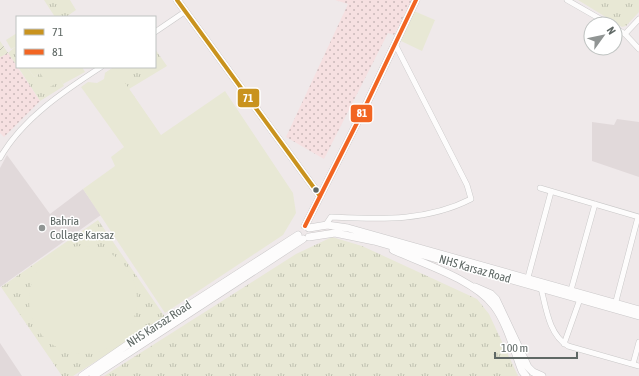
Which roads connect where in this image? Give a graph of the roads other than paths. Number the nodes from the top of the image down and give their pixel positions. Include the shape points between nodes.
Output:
1 (177, 0) edge
2 (416, 0) edge
3 (567, 0) edge
4 (186, 11) junction
5 (594, 16) edge
6 (639, 19) edge
7 (156, 31) edge
8 (625, 34) joint
9 (395, 44) junction
10 (639, 49) edge
11 (100, 68) edge
12 (0, 158) edge
13 (540, 188) dead end
14 (551, 192) junction
15 (320, 196) junction
16 (595, 204) junction
17 (639, 217) edge
18 (325, 226) junction
19 (307, 227) junction
20 (303, 237) junction
21 (374, 241) junction
22 (429, 253) junction
23 (527, 281) junction
24 (469, 284) junction
25 (541, 288) junction
26 (575, 295) junction
27 (614, 306) junction
28 (639, 310) edge
29 (639, 316) edge
30 (639, 342) edge
31 (564, 344) junction
32 (633, 364) junction
33 (639, 366) edge
34 (82, 376) edge
35 (93, 376) edge
36 (526, 376) edge
37 (542, 376) edge

1 - 4 street
2 - 9 street
3 - 5 street
4 - 7 street
4 - 15 street
6 - 8 street
8 - 10 street
9 - 15 street
9 - 18 street via 467,185 471,199 426,214 389,220 331,217
11 - 12 street via 28,120
13 - 14 street
14 - 16 street
14 - 23 street
15 - 19 street
16 - 17 street
16 - 26 street
17 - 27 street
18 - 19 street, NHS Karsaz Road
18 - 22 street, NHS Karsaz Road via 348,228
19 - 20 street via 311,233
19 - 20 street via 299,228
20 - 21 street, NHS Karsaz Road via 335,233
20 - 34 street, NHS Karsaz Road via 130,343
20 - 35 street, NHS Karsaz Road
21 - 22 street, NHS Karsaz Road
21 - 24 street
22 - 23 street, NHS Karsaz Road
23 - 25 street, NHS Karsaz Road
23 - 26 street, NHS Karsaz Road
24 - 36 street via 489,301 499,314
24 - 37 street via 496,299 528,367
25 - 26 street, NHS Karsaz Road
25 - 31 street via 552,329 559,341
26 - 27 street, NHS Karsaz Road
26 - 31 street
27 - 28 street, NHS Karsaz Road
27 - 29 street, NHS Karsaz Road
30 - 32 street
31 - 32 street
32 - 33 street

